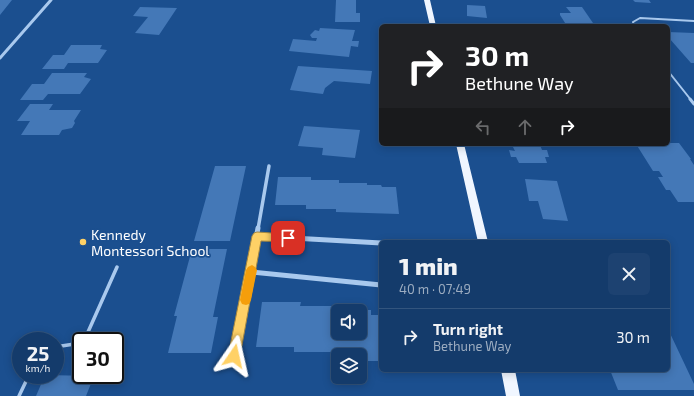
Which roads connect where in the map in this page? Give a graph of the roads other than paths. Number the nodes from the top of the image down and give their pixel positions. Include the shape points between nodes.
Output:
1 (50, 0) edge
2 (427, 0) edge
3 (694, 21) edge
4 (433, 24) edge
5 (634, 24) edge
6 (0, 58) edge
7 (670, 74) edge
8 (694, 104) edge
9 (460, 146) edge
10 (269, 166) dead end
11 (257, 236) junction
12 (483, 240) edge
13 (379, 243) edge
14 (117, 267) dead end
15 (251, 272) junction
16 (379, 284) edge
17 (88, 332) edge
18 (234, 356) dead end
19 (508, 372) edge
20 (25, 384) edge
21 (19, 396) edge
22 (513, 396) edge

1 - 6 street
2 - 4 main road
3 - 5 lane via 640,18
7 - 8 lane
9 - 12 main road
10 - 11 street
11 - 13 street
11 - 15 street
14 - 17 lane
15 - 16 street
15 - 18 street
19 - 22 main road
20 - 21 lane

